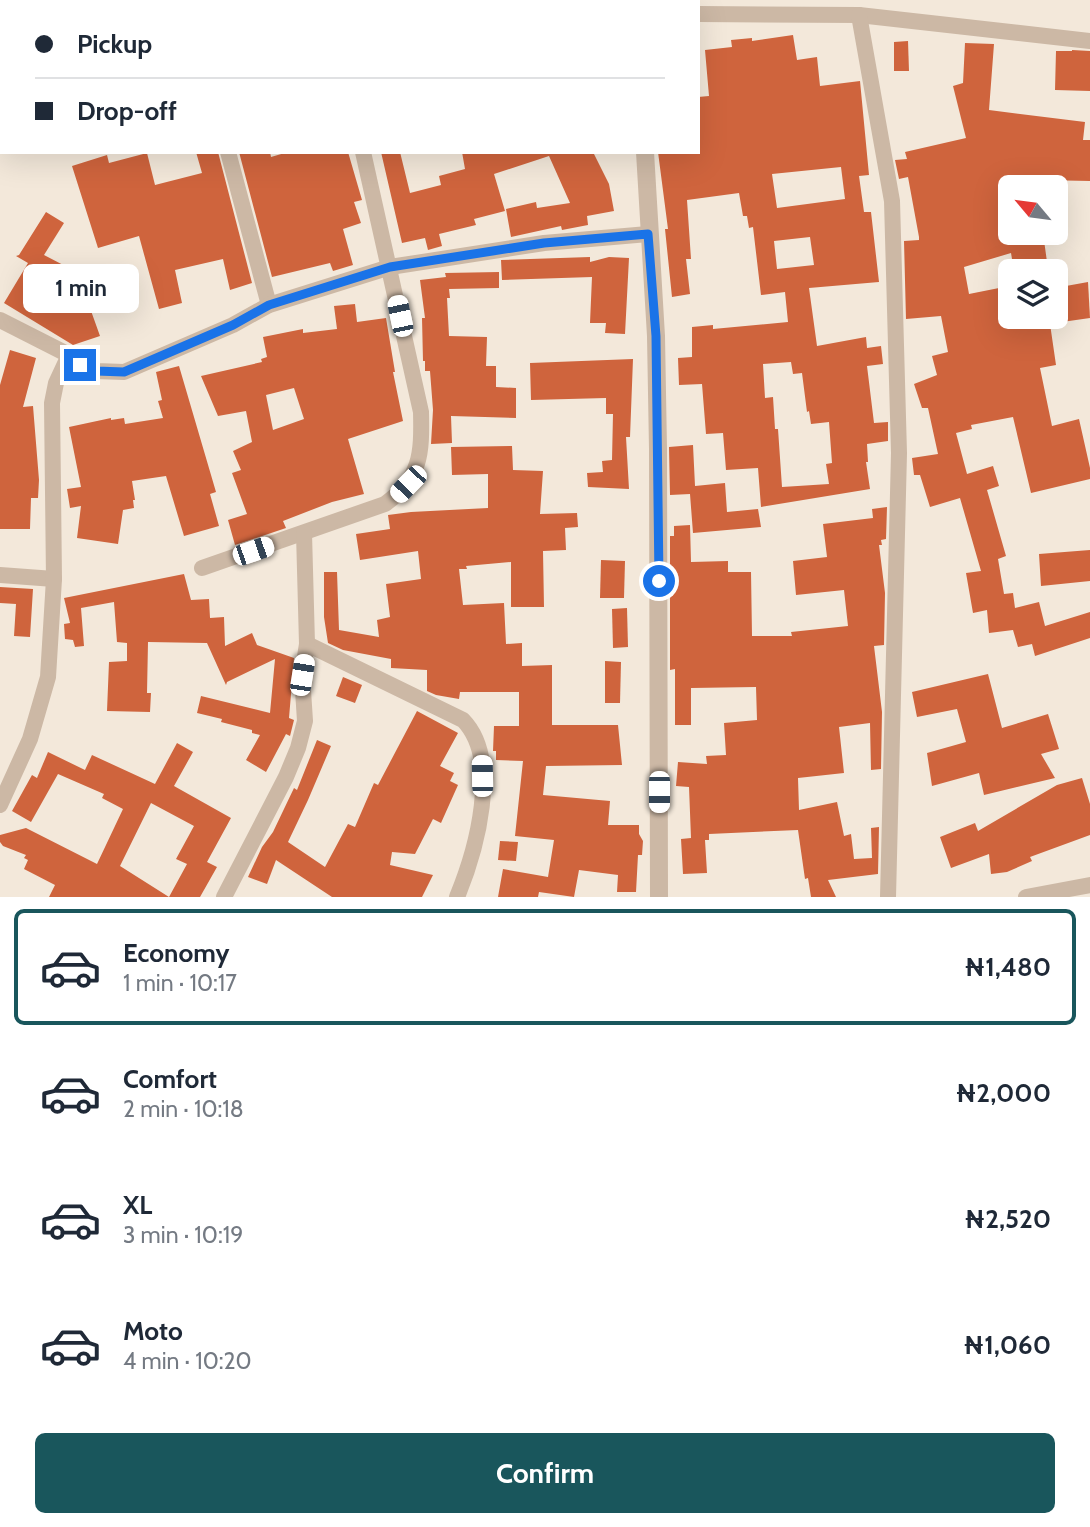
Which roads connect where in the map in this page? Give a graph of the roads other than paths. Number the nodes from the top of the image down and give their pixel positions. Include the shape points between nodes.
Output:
1 (700, 14) edge
2 (859, 15) junction
3 (1090, 41) edge
4 (229, 154) edge
5 (363, 154) edge
6 (645, 154) edge
7 (648, 234) junction
8 (390, 267) junction
9 (269, 305) junction
10 (0, 320) edge
11 (69, 355) junction
12 (304, 533) junction
13 (202, 568) dead end
14 (0, 575) edge
15 (54, 579) junction
16 (307, 644) junction
17 (0, 805) edge
18 (1090, 885) edge
19 (224, 897) edge
20 (457, 897) edge
21 (659, 897) edge
22 (888, 897) edge
23 (1026, 897) edge

1 - 2 street
2 - 3 street
2 - 22 street via 892,201 899,453
4 - 9 street
5 - 8 street
6 - 7 street
7 - 8 street via 544,243
7 - 21 street via 658,436
8 - 9 street
8 - 12 street via 421,412 419,463 408,484 385,504
9 - 11 street via 124,372 96,371
10 - 11 street
11 - 15 street via 52,403
12 - 13 street
12 - 16 street
14 - 15 street
15 - 17 street via 48,677 30,739
16 - 19 street via 302,675 305,721 298,748
16 - 20 street via 463,720 473,730 482,756 482,815
18 - 23 street

